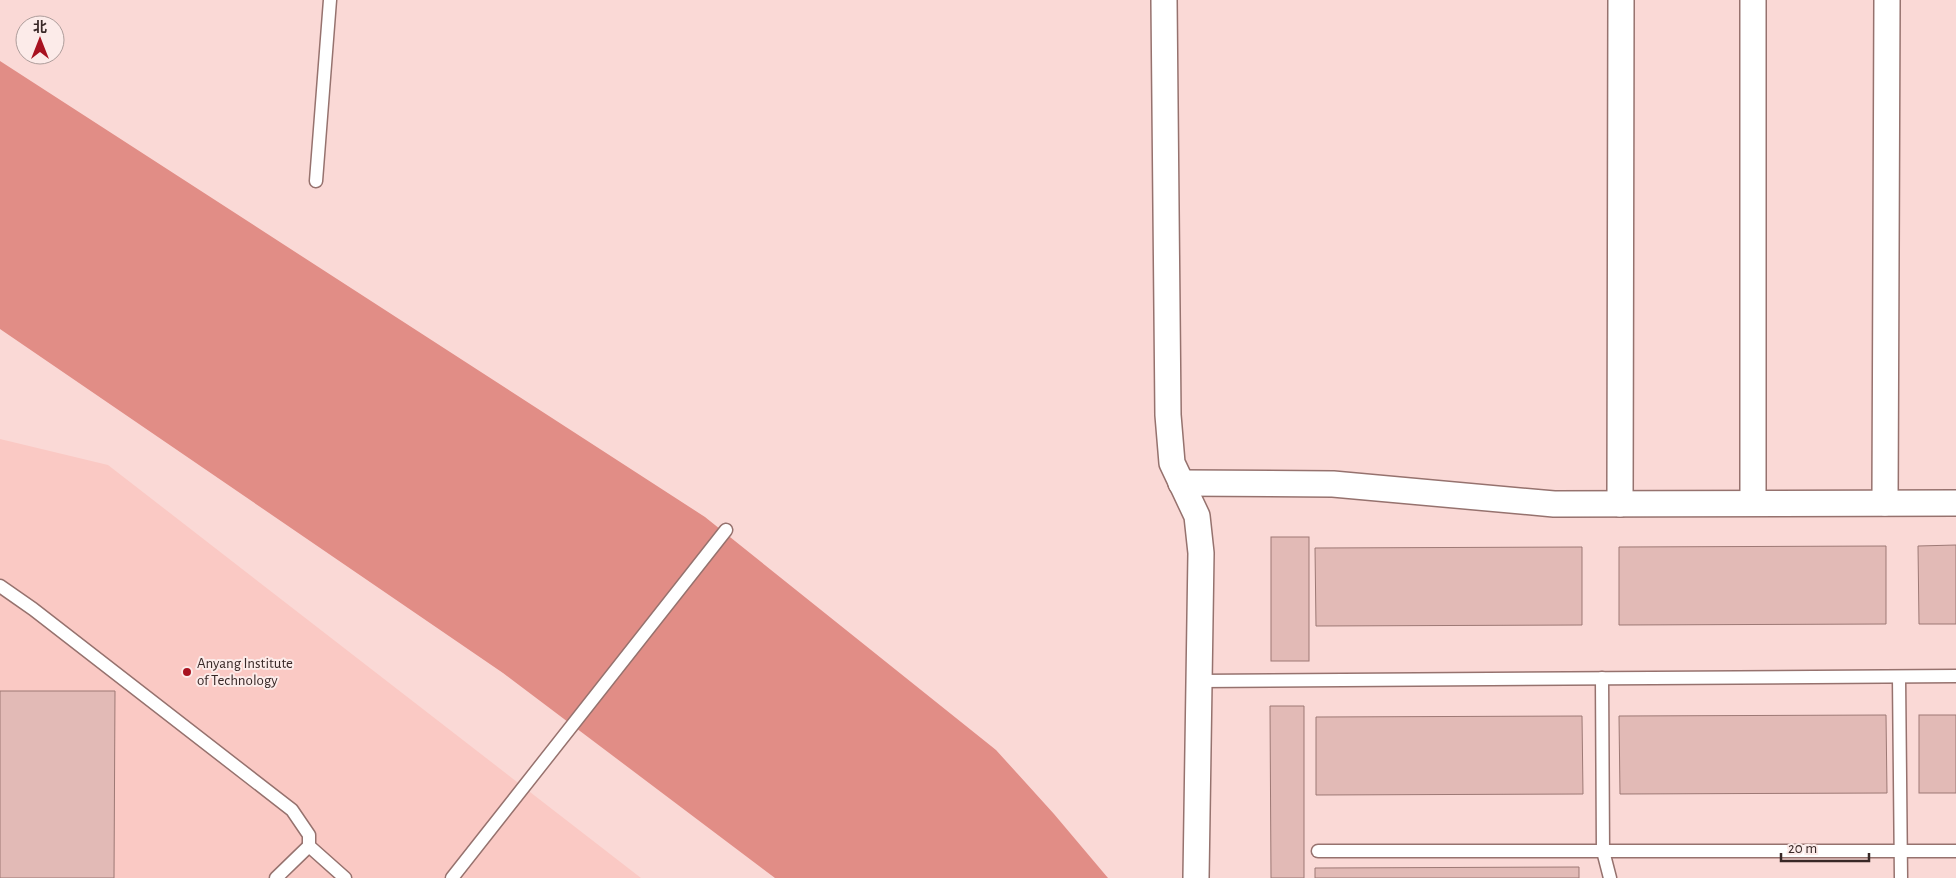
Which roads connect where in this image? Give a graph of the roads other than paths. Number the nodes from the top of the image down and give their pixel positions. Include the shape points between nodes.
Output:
1 (330, 0) edge
2 (1164, 0) edge
3 (1621, 0) edge
4 (1754, 0) edge
5 (1887, 0) edge
6 (316, 181) dead end
7 (1181, 483) junction
8 (1753, 503) junction
9 (1885, 503) junction
10 (1956, 503) edge
11 (1620, 504) junction
12 (726, 530) dead end
13 (0, 586) edge
14 (1956, 676) edge
15 (1900, 677) junction
16 (1602, 678) junction
17 (1199, 680) junction
18 (309, 846) junction
19 (1318, 851) dead end
20 (1603, 851) junction
21 (1901, 851) junction
22 (1956, 851) edge
23 (276, 878) edge
24 (345, 878) edge
25 (452, 878) edge
26 (1196, 878) edge
27 (1610, 878) edge
28 (1900, 878) edge

1 - 6 lane
2 - 7 street via 1168,415 1172,463
3 - 11 street
4 - 8 street
5 - 9 street
7 - 11 street via 1333,484 1554,504
7 - 17 street via 1197,516 1201,553
8 - 9 street
8 - 11 street
9 - 10 street
12 - 25 lane
13 - 18 lane via 292,810 309,835
14 - 15 lane
15 - 16 lane
15 - 21 lane
16 - 17 lane
16 - 20 lane
17 - 26 street
18 - 23 lane
18 - 24 lane
19 - 20 lane
20 - 21 lane
20 - 27 lane
21 - 22 lane
21 - 28 lane

